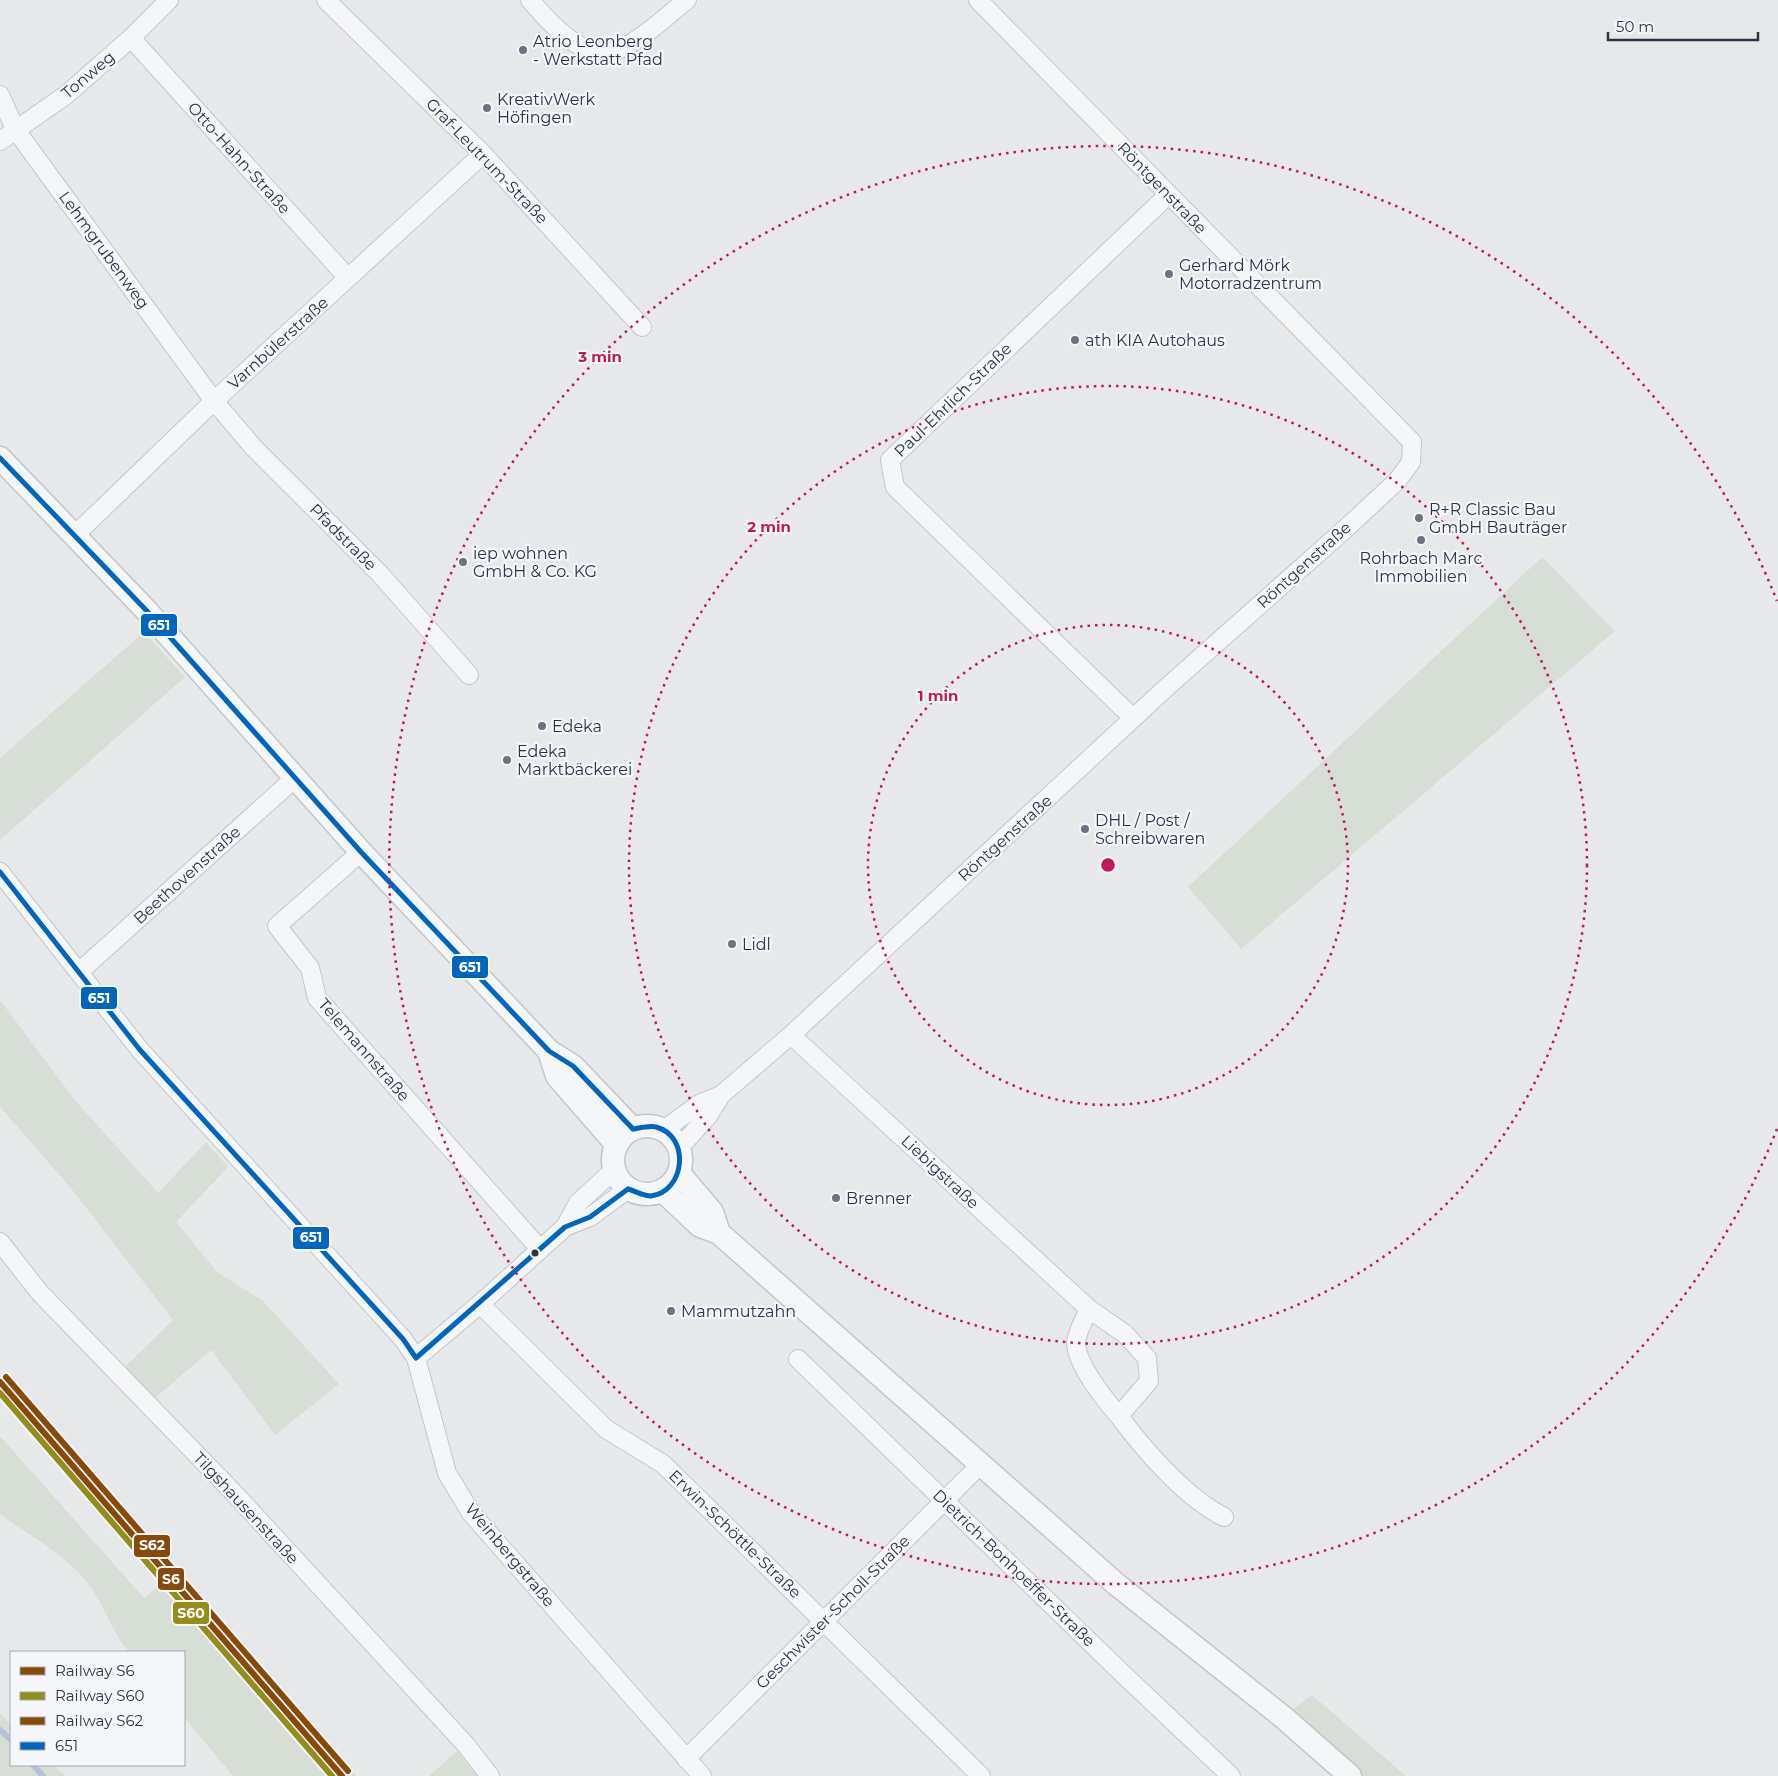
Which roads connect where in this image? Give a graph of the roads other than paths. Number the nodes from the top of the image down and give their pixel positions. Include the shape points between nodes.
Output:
1 (169, 0) edge
2 (326, 0) edge
3 (530, 0) edge
4 (688, 0) edge
5 (978, 0) edge
6 (131, 38) junction
7 (0, 95) edge
8 (15, 129) junction
9 (0, 141) edge
10 (483, 154) junction
11 (1168, 195) junction
12 (348, 278) junction
13 (642, 327) dead end
14 (214, 401) junction
15 (0, 458) edge
16 (76, 534) junction
17 (469, 675) dead end
18 (1133, 718) junction
19 (295, 778) junction
20 (361, 852) junction
21 (0, 872) edge
22 (79, 972) junction
23 (791, 1035) junction
24 (550, 1051) junction
25 (721, 1095) junction
26 (633, 1129) junction
27 (664, 1130) junction
28 (617, 1145) junction
29 (679, 1148) junction
30 (614, 1170) junction
31 (679, 1174) junction
32 (628, 1189) junction
33 (663, 1191) junction
34 (565, 1227) junction
35 (719, 1232) junction
36 (0, 1242) edge
37 (540, 1249) junction
38 (480, 1304) junction
39 (1089, 1309) junction
40 (416, 1358) junction
41 (798, 1359) dead end
42 (1119, 1416) junction
43 (980, 1465) junction
44 (944, 1500) junction
45 (1224, 1517) dead end
46 (824, 1621) junction
47 (686, 1759) junction
48 (490, 1776) edge
49 (702, 1776) edge
50 (981, 1776) edge
51 (1231, 1776) edge
52 (1350, 1776) edge

1 - 6 street, Tonweg
2 - 10 street, Graf-Leutrum-Straße
3 - 4 street via 551,24 582,48 610,53 627,46
5 - 11 street, Röntgenstraße
6 - 8 street, Tonweg via 66,95
6 - 12 street, Otto-Hahn-Straße
7 - 8 street, Lehmgrubenweg
8 - 9 street, Tonweg
8 - 14 street, Lehmgrubenweg
10 - 12 street, Varnbülerstraße
10 - 13 street, Graf-Leutrum-Straße
11 - 18 street, Paul-Ehrlich-Straße via 890,460 896,487
11 - 18 street, Röntgenstraße via 1412,442 1411,462 1397,481 1343,531
12 - 14 street, Varnbülerstraße
14 - 16 street, Varnbülerstraße
14 - 17 street, Pfadstraße via 254,448 380,574
15 - 16 street
16 - 19 street
18 - 23 street, Röntgenstraße
19 - 20 street
19 - 22 street, Beethovenstraße
20 - 24 street
20 - 37 street, Telemannstraße via 277,926 310,968 317,998
21 - 22 street, Weinbergstraße
22 - 40 street, Weinbergstraße via 140,1050
23 - 25 street, Röntgenstraße
23 - 39 street, Liebigstraße
24 - 26 street via 572,1066
24 - 28 street via 557,1076
25 - 27 street, Röntgenstraße via 699,1104
25 - 29 street, Röntgenstraße via 708,1116
26 - 27 street via 646,1126
26 - 28 street
27 - 29 street
28 - 30 street
29 - 31 street
30 - 32 street
30 - 34 street via 578,1203
31 - 33 street
31 - 35 street via 712,1212
32 - 33 street via 645,1195
32 - 34 street via 590,1217
33 - 35 street via 700,1226
34 - 37 street
35 - 43 street
36 - 48 street, Tilgshausenstraße via 40,1293 234,1493
37 - 38 street
38 - 40 street
38 - 46 street, Erwin-Schöttle-Straße via 606,1429 663,1464
39 - 42 street via 1076,1342 1085,1370
39 - 42 street, Liebigstraße via 1125,1334 1147,1358 1149,1381
40 - 47 street, Weinbergstraße via 448,1473 471,1512
41 - 44 street, Dietrich-Bonhoeffer-Straße
42 - 45 street via 1146,1450 1207,1508
43 - 44 street, Geschwister-Scholl-Straße
43 - 52 street via 1116,1584 1283,1717
44 - 46 street, Geschwister-Scholl-Straße
44 - 51 street, Dietrich-Bonhoeffer-Straße
46 - 47 street, Geschwister-Scholl-Straße
46 - 50 street, Erwin-Schöttle-Straße
47 - 49 street, Weinbergstraße

